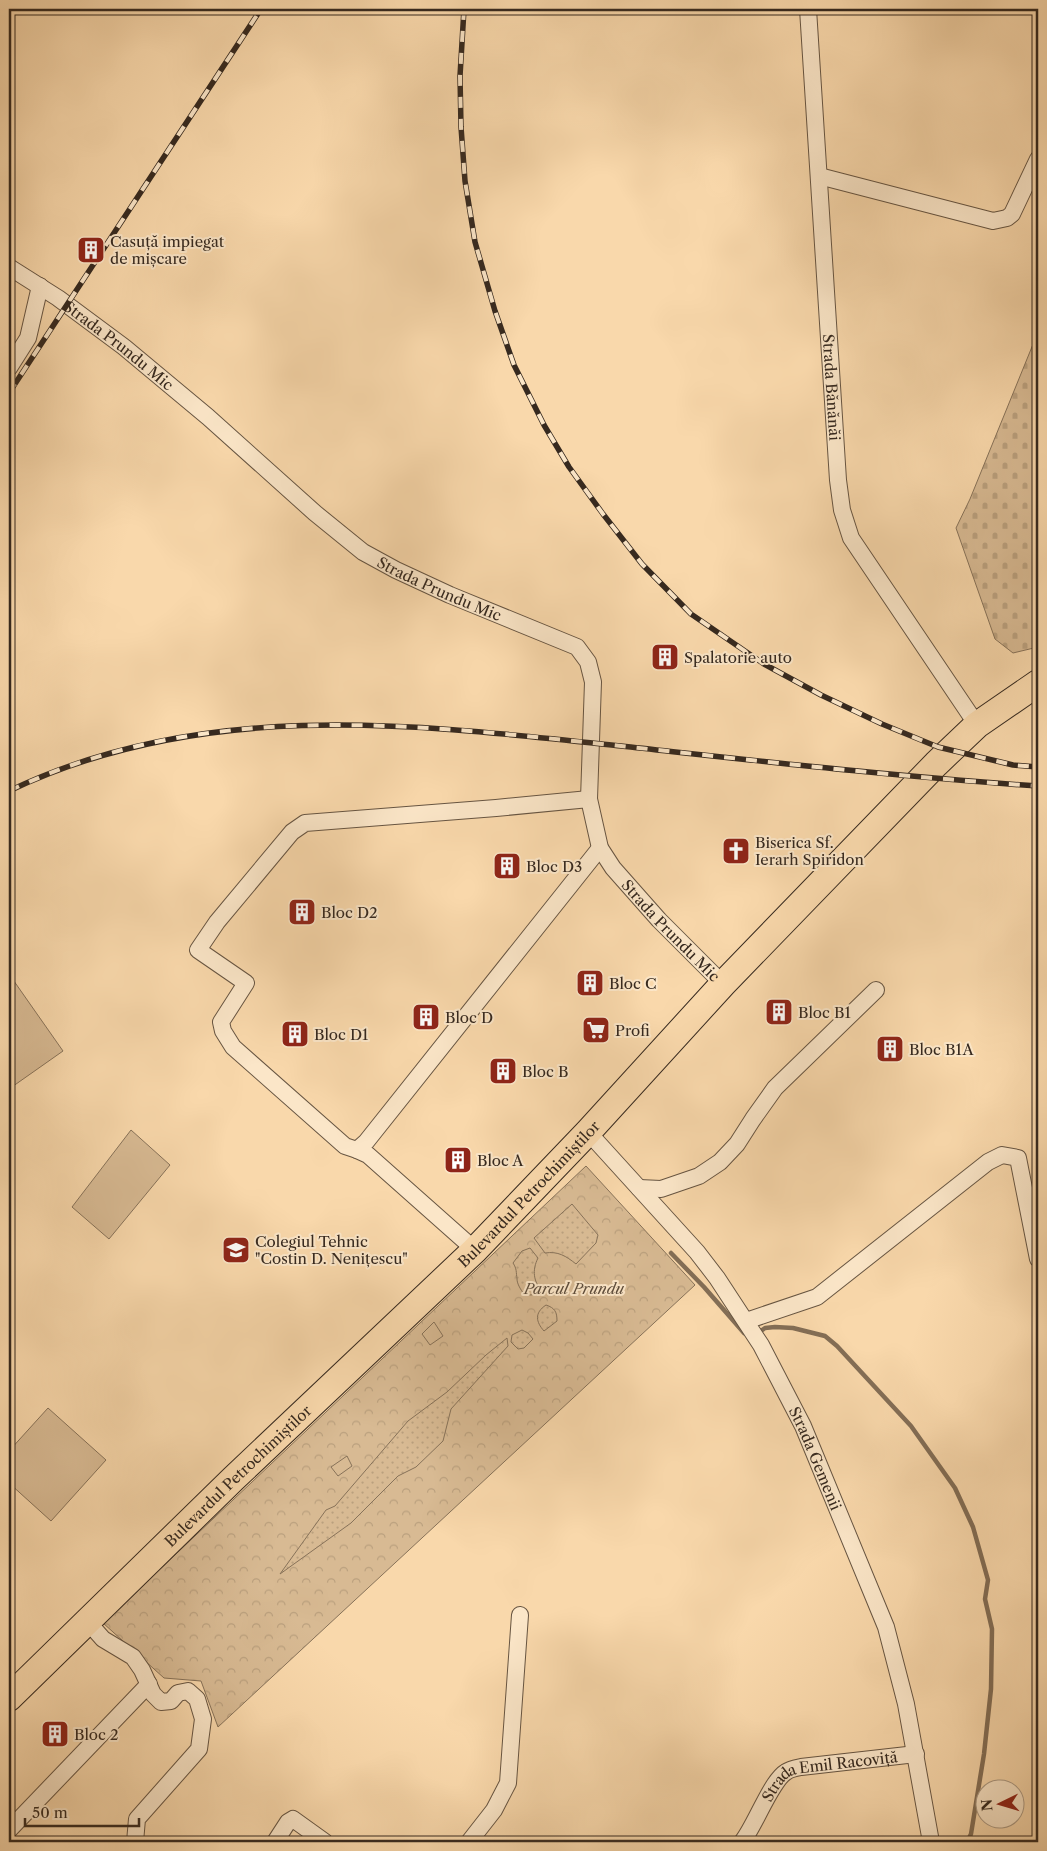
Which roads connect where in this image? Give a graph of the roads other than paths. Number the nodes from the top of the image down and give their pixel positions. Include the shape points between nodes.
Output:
1 (808, 9) edge
2 (1038, 159) edge
3 (819, 176) junction
4 (9, 267) edge
5 (40, 286) junction
6 (9, 368) edge
7 (1038, 683) edge
8 (977, 725) junction
9 (589, 798) junction
10 (600, 848) junction
11 (723, 984) junction
12 (876, 990) dead end
13 (588, 1132) junction
14 (358, 1150) junction
15 (640, 1188) junction
16 (475, 1250) junction
17 (1038, 1259) edge
18 (746, 1322) junction
19 (520, 1615) dead end
20 (88, 1622) junction
21 (149, 1684) junction
22 (9, 1698) edge
23 (916, 1754) junction
24 (9, 1830) edge
25 (135, 1842) edge
26 (275, 1842) edge
27 (325, 1842) edge
28 (469, 1842) edge
29 (742, 1842) edge
30 (931, 1842) edge

1 - 3 street, Strada Bănănăi
2 - 3 street via 1012,214 993,221
3 - 8 street, Strada Bănănăi via 842,510 851,538
4 - 5 street, Strada Prundu Mic
5 - 6 street via 28,338
5 - 9 street, Strada Prundu Mic via 124,347 363,552 450,595 577,647 588,662 593,682
7 - 8 main road, Bulevardul Petrochimiștilor
8 - 11 main road, Bulevardul Petrochimiștilor
9 - 10 street, Strada Prundu Mic
9 - 14 street via 305,823 292,832 217,922 198,950 246,983 221,1022 233,1047 345,1146
10 - 11 street, Strada Prundu Mic via 613,868 659,920
10 - 14 street
11 - 13 main road, Bulevardul Petrochimiștilor
12 - 15 street via 775,1088 737,1144 720,1162 699,1176 661,1189
13 - 15 street, Strada Gemenii
13 - 16 main road, Bulevardul Petrochimiștilor
14 - 16 street via 368,1154
15 - 18 street, Strada Gemenii via 697,1252
16 - 20 main road, Bulevardul Petrochimiștilor
17 - 18 street via 1018,1158 1002,1155 988,1162 817,1298
18 - 23 street, Strada Gemenii via 803,1426 886,1627
19 - 28 street via 508,1783 494,1810
20 - 21 street via 103,1639 133,1657
20 - 22 main road, Bulevardul Petrochimiștilor
21 - 24 street
21 - 25 street via 152,1694 161,1702 171,1701 178,1693 188,1691 197,1699 203,1719 199,1749 137,1819
23 - 29 street, Strada Emil Racoviță via 801,1767 786,1772
23 - 30 street, Strada Gemenii
26 - 27 street via 293,1819

